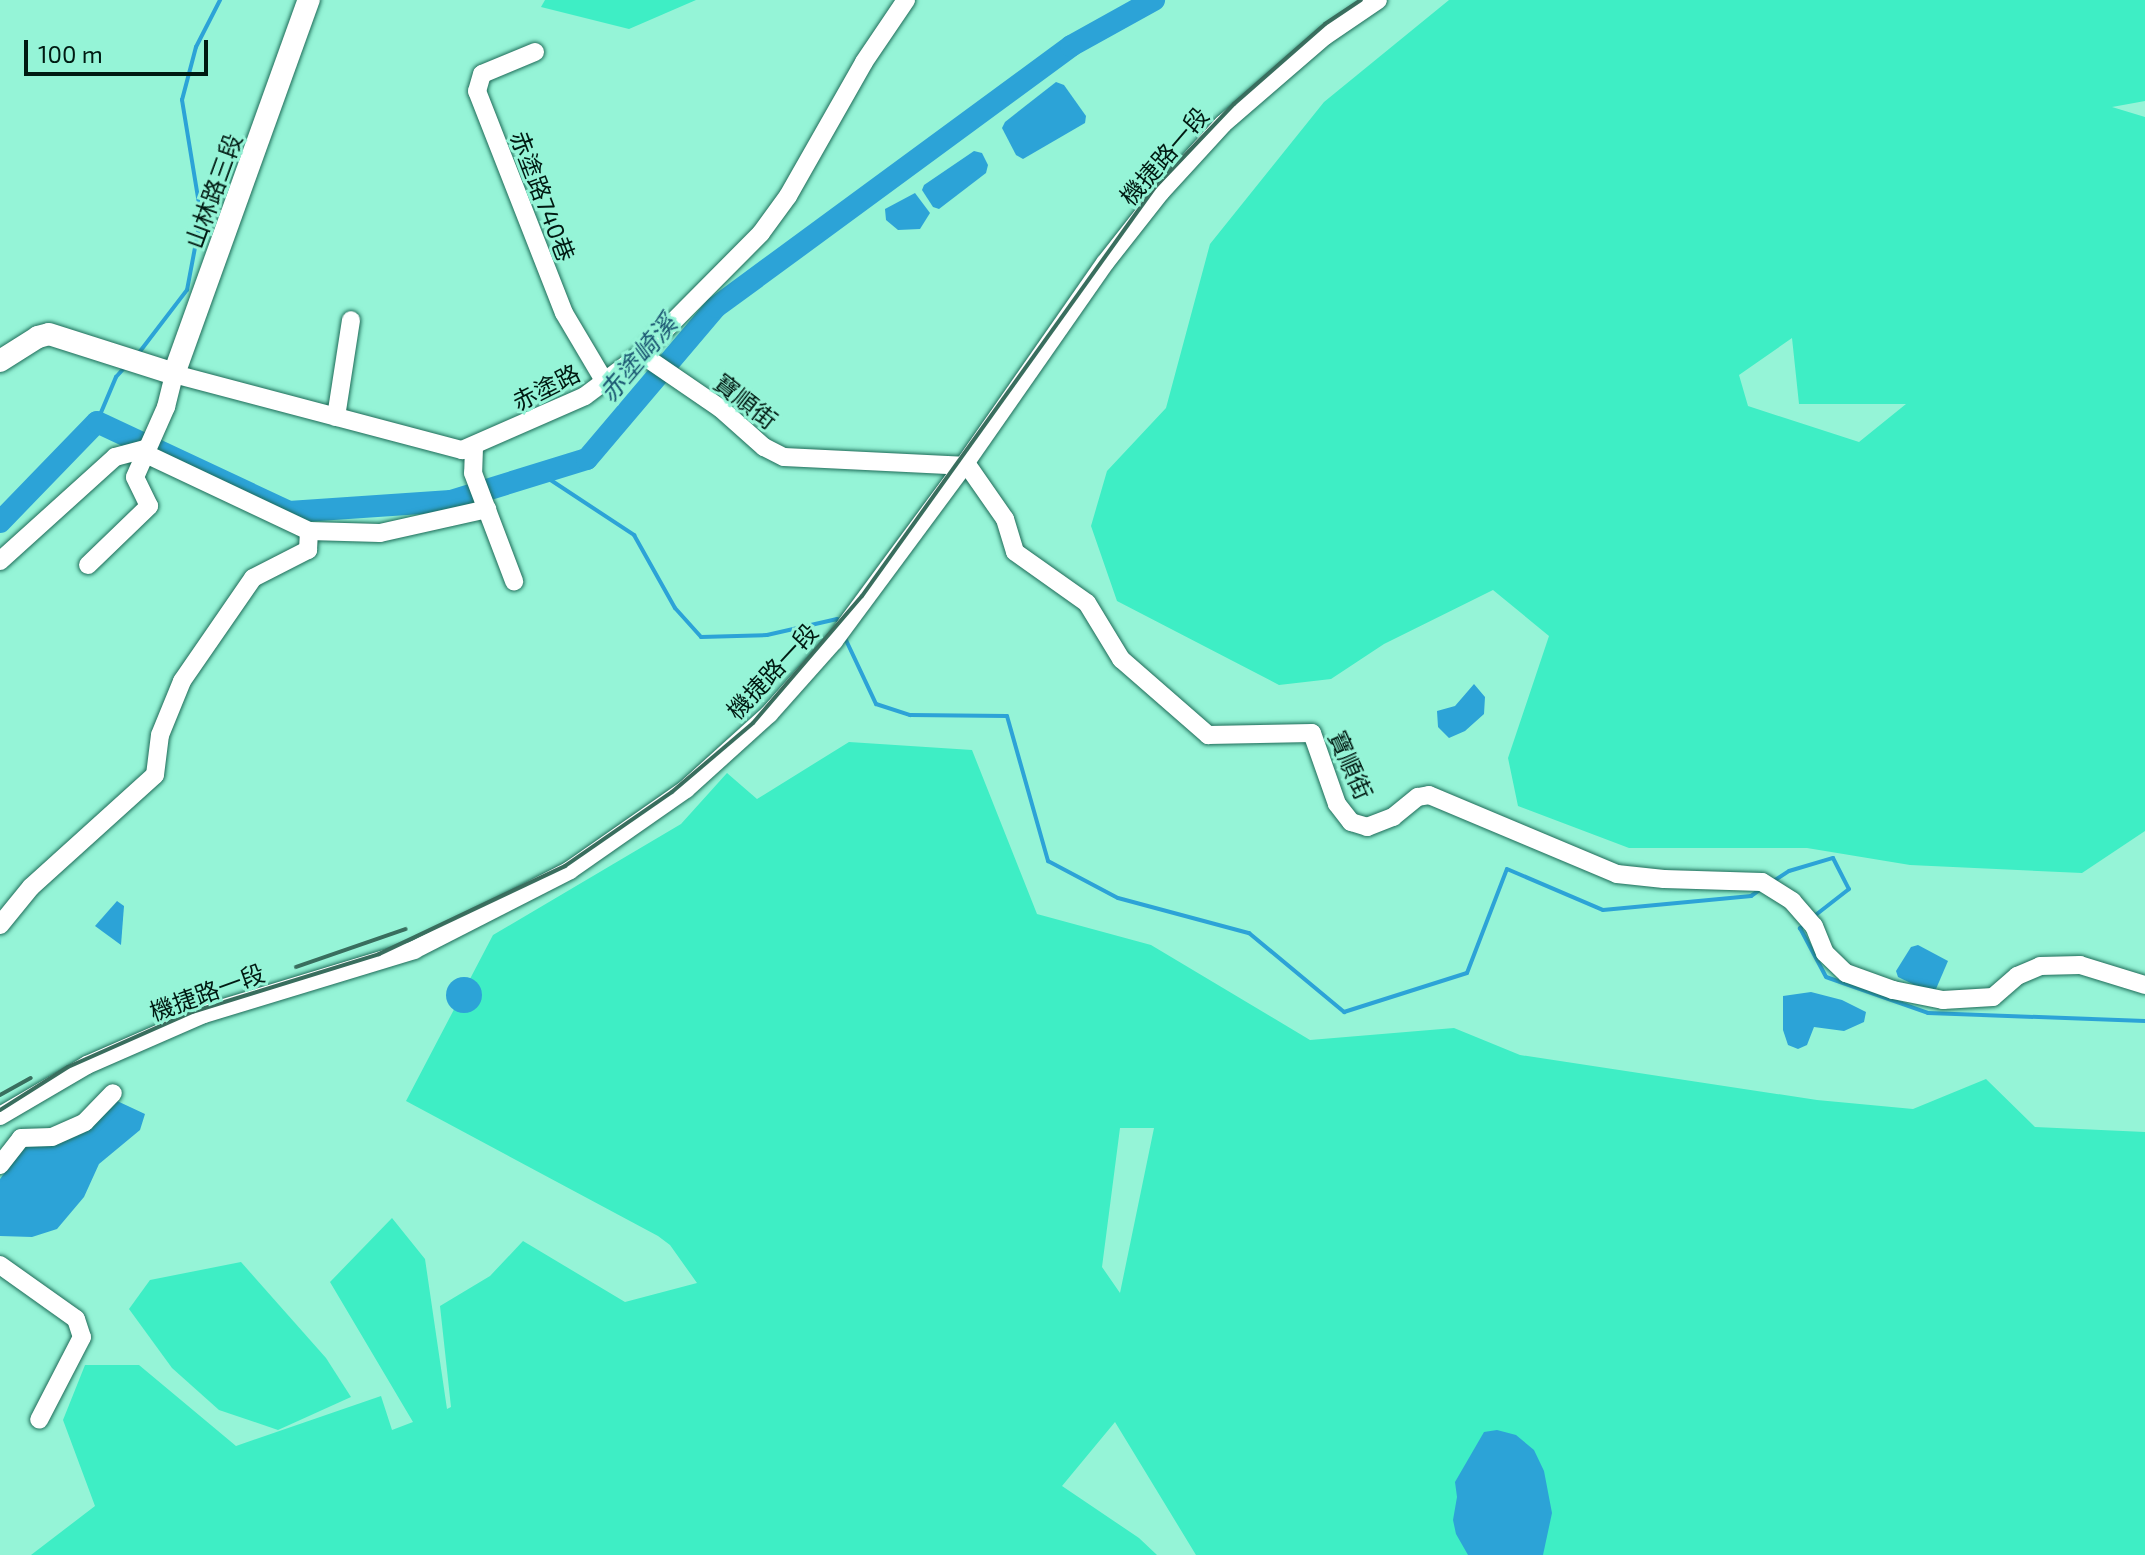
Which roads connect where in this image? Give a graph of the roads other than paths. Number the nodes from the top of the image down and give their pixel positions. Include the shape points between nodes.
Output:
1 (309, 0) edge
2 (906, 0) edge
3 (1378, 0) edge
4 (535, 52) dead end
5 (351, 320) dead end
6 (647, 357) junction
7 (0, 361) edge
8 (174, 374) junction
9 (605, 382) junction
10 (336, 417) junction
11 (474, 448) junction
12 (147, 451) junction
13 (964, 465) junction
14 (486, 506) junction
15 (309, 531) junction
16 (0, 561) edge
17 (88, 565) dead end
18 (514, 581) dead end
19 (0, 925) edge
20 (2145, 985) edge
21 (113, 1093) dead end
22 (0, 1119) edge
23 (21, 1138) junction
24 (0, 1165) edge
25 (0, 1265) edge
26 (39, 1420) dead end

1 - 8 main road, 山林路三段
2 - 6 street, 赤塗路 via 864,62 788,196 761,233
3 - 13 street, 機捷路一段 via 1325,36 1223,124 1160,193
4 - 9 street, 赤塗路740巷 via 482,74 477,91 564,313
5 - 10 street
6 - 9 street, 赤塗路
6 - 13 street, 寶順街 via 784,457
7 - 8 main road via 49,334
8 - 10 street
8 - 12 street
9 - 11 street, 赤塗路 via 572,404
10 - 11 street via 462,450
11 - 14 street via 473,473
12 - 15 street
12 - 16 street via 115,457
12 - 17 street via 135,477 149,506
13 - 20 street, 寶順街 via 1005,519 1015,552 1087,603 1121,659 1208,735 1312,733 1337,804 1351,822 1367,827 1429,795 1617,874 1762,882 1792,901 1814,926 1825,953 1846,973 1943,1000 1993,997 2017,976 2040,966 2080,965
13 - 22 street, 機捷路一段 via 842,630 769,714 686,789 570,870 414,950 204,1014 87,1065
14 - 15 street via 380,533
14 - 18 street
15 - 19 street via 308,550 253,578 182,681 160,735 155,775 31,887
21 - 23 street via 85,1122 52,1137
22 - 23 street
23 - 24 street
25 - 26 street via 76,1319 82,1337

